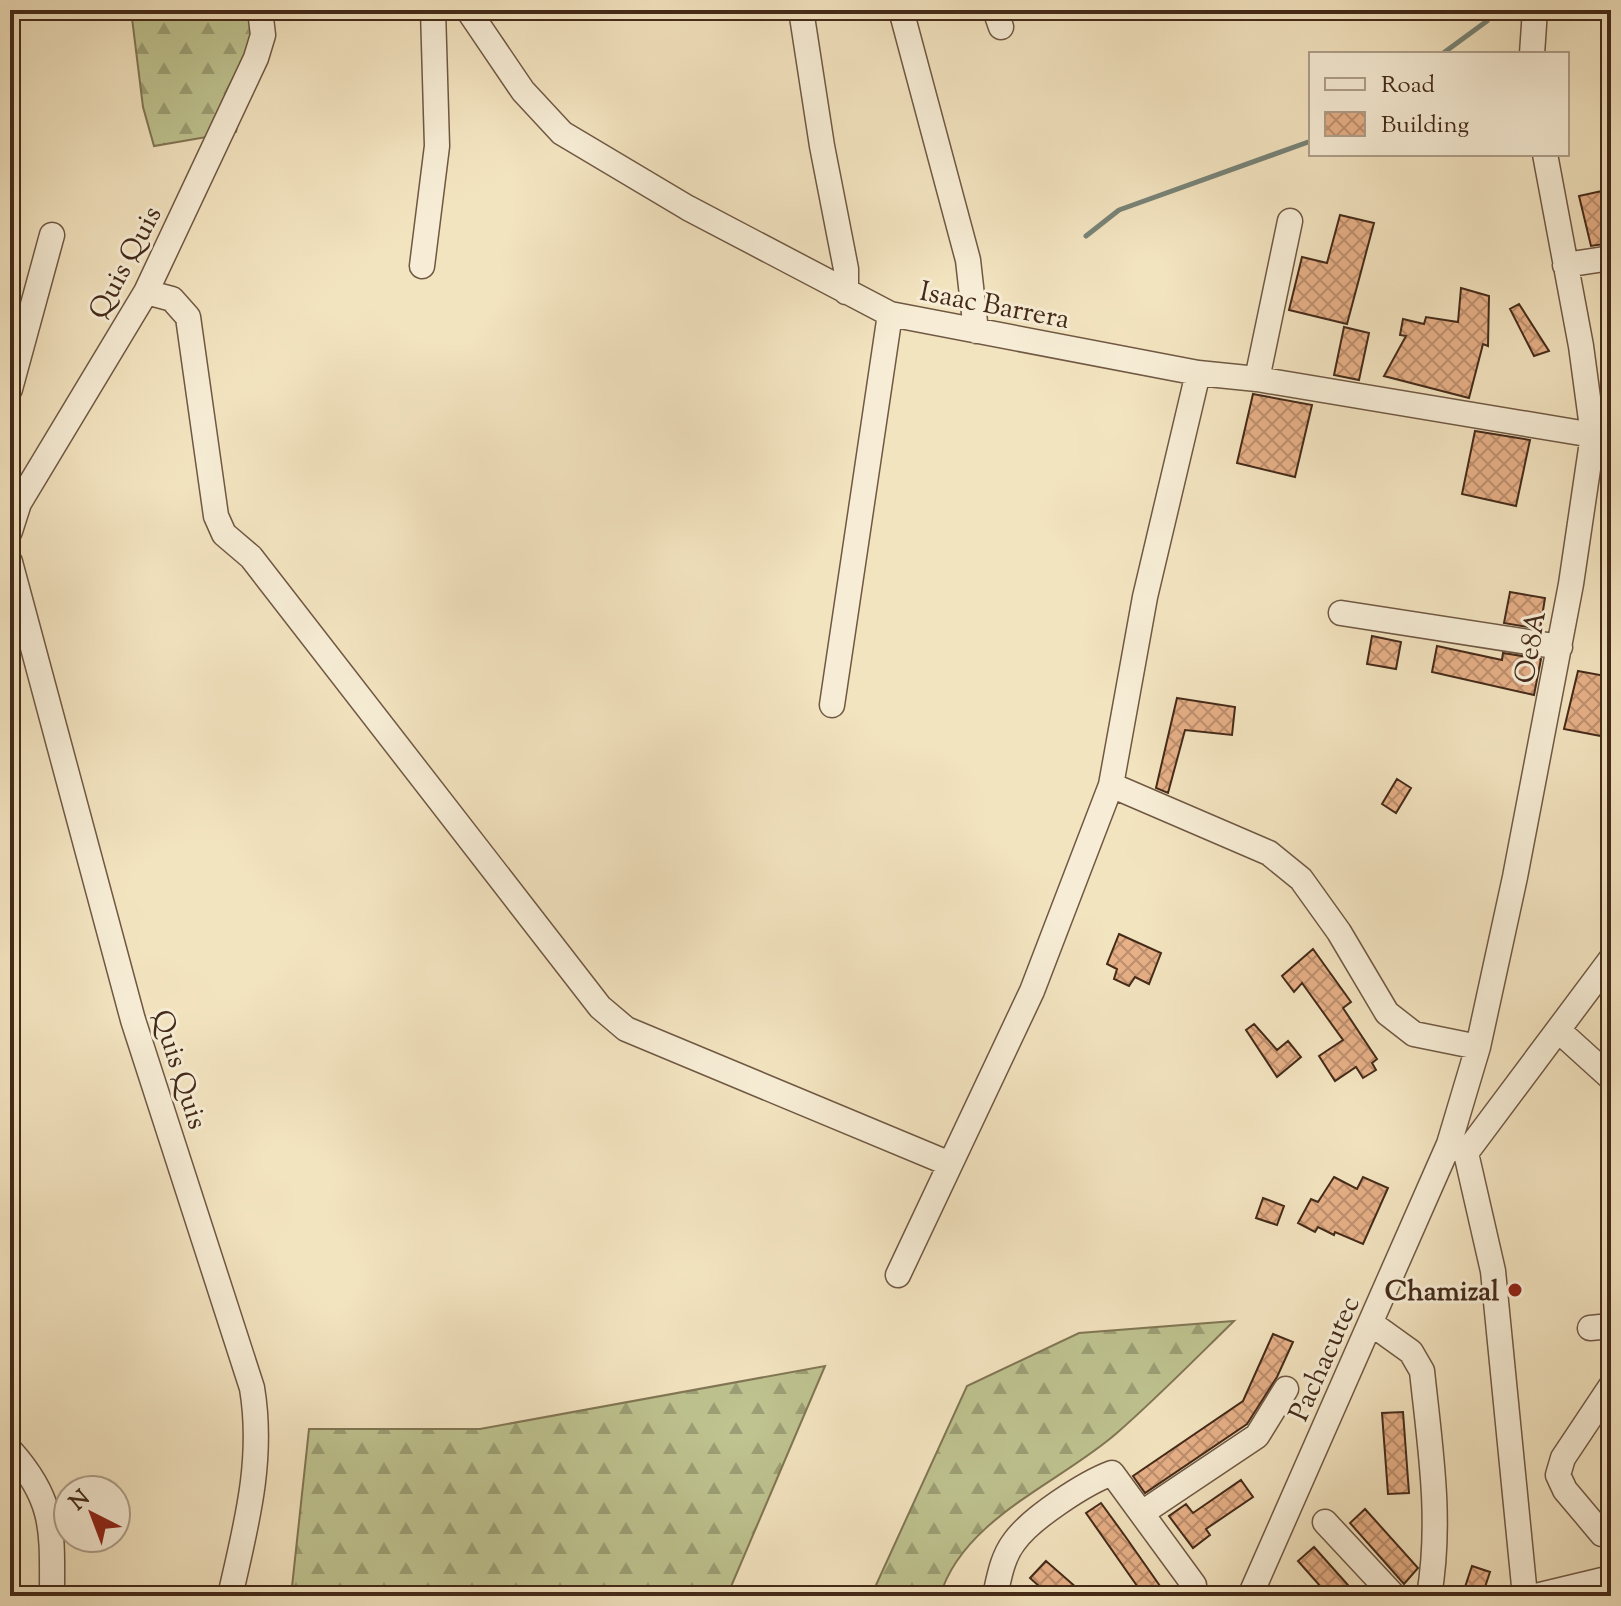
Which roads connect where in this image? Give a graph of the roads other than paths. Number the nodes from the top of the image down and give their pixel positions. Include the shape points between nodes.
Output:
1 (260, 10) edge
2 (433, 10) edge
3 (468, 10) edge
4 (801, 10) edge
5 (901, 10) edge
6 (1535, 10) edge
7 (1532, 52) edge
8 (1545, 156) edge
9 (1290, 221) dead end
10 (52, 235) dead end
11 (1611, 258) edge
12 (1565, 265) junction
13 (422, 266) dead end
14 (146, 292) junction
15 (846, 292) junction
16 (890, 314) junction
17 (976, 331) junction
18 (1198, 373) junction
19 (1257, 379) junction
20 (10, 389) edge
21 (1602, 437) edge
22 (14, 500) edge
23 (10, 531) edge
24 (10, 562) edge
25 (1341, 613) dead end
26 (1560, 647) junction
27 (832, 705) dead end
28 (1111, 785) junction
29 (1611, 959) edge
30 (1558, 1030) junction
31 (1478, 1047) junction
32 (1611, 1078) edge
33 (1457, 1149) junction
34 (950, 1164) junction
35 (898, 1275) dead end
36 (1372, 1324) junction
37 (1611, 1386) edge
38 (1286, 1389) dead end
39 (10, 1450) edge
40 (1142, 1513) junction
41 (1325, 1522) dead end
42 (1602, 1534) dead end
43 (1611, 1578) edge
44 (1194, 1585) dead end
45 (52, 1596) edge
46 (230, 1596) edge
47 (995, 1596) edge
48 (1250, 1596) edge
49 (1394, 1596) edge
50 (1429, 1596) edge
51 (1525, 1596) edge
52 (1536, 1596) edge

1 - 14 street, Quis Quis via 263,35 256,58
2 - 13 street via 437,146
3 - 15 street, Isaac Barrera via 523,91 562,133
4 - 15 street
5 - 17 street via 968,260
6 - 7 street
8 - 12 street, Oe8A
9 - 19 street
10 - 20 street
11 - 12 street
12 - 21 street, Oe8A
14 - 22 street, Quis Quis
14 - 34 street via 172,299 188,317 211,496 224,534 251,557 600,1007 626,1029
15 - 16 street, Isaac Barrera
16 - 17 street, Isaac Barrera
16 - 27 street
17 - 18 street, Isaac Barrera
18 - 19 street, Isaac Barrera
18 - 28 street via 1145,597
19 - 21 street, Isaac Barrera
21 - 26 street, Oe8A
22 - 23 street, Quis Quis
24 - 46 street, Quis Quis via 133,1020 252,1388 258,1422 256,1470
25 - 26 street
26 - 31 street, Oe8A
28 - 31 street via 1269,853 1301,879 1387,1013 1414,1034
28 - 34 street via 1032,991
29 - 30 street, Pachacutec
30 - 32 street
30 - 33 street, Pachacutec
31 - 33 street, Oe8A
33 - 36 street, Pachacutec
33 - 51 street via 1493,1271
34 - 35 street
36 - 48 street, Pachacutec
36 - 50 street via 1411,1352 1422,1371 1437,1517
37 - 42 street via 1574,1439 1558,1475
38 - 40 street via 1257,1436
39 - 45 street via 27,1469 52,1523
40 - 44 street
40 - 47 street via 1112,1473 1104,1476 1036,1520 1013,1542
41 - 49 street
43 - 52 street

